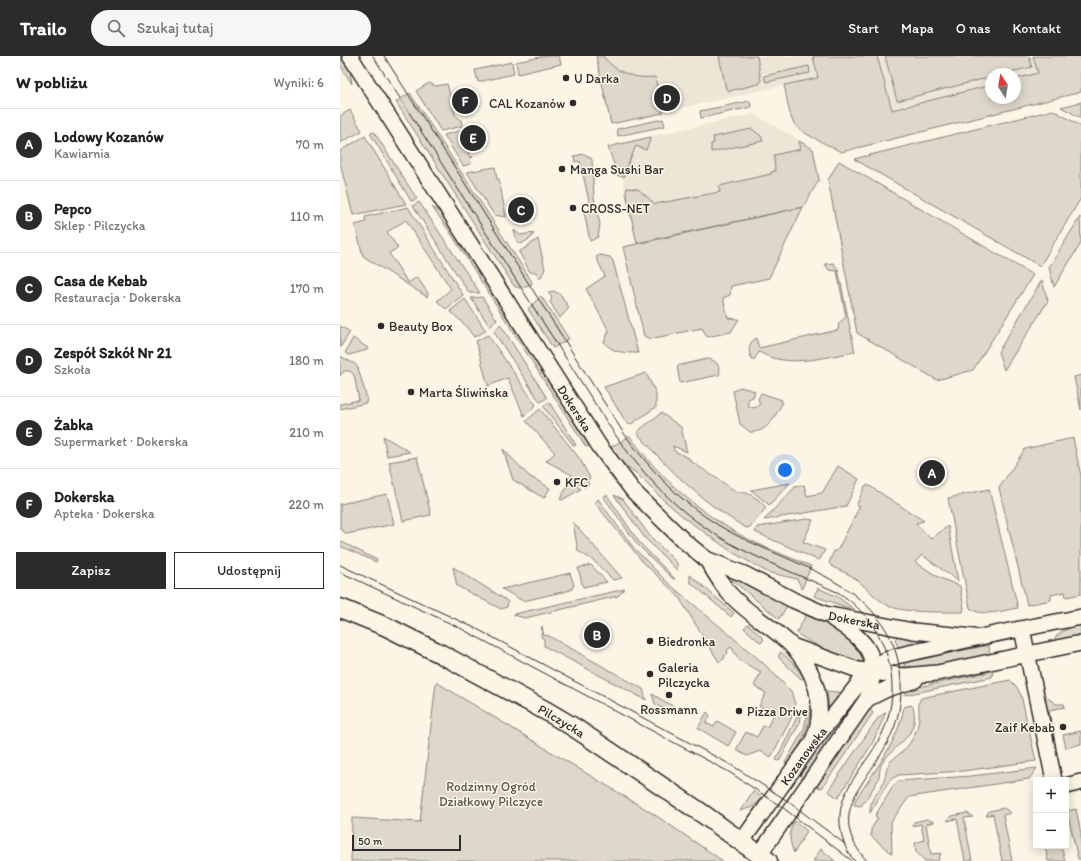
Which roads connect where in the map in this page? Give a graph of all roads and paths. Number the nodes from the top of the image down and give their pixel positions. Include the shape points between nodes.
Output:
1 (350, 56) edge
2 (706, 559) junction
3 (340, 608) edge
4 (825, 614) junction
5 (1081, 617) edge
6 (887, 626) joint
7 (1022, 629) junction
8 (973, 637) junction
9 (1081, 644) edge
10 (792, 646) junction
11 (1027, 655) junction
12 (868, 671) junction
13 (938, 674) junction
14 (867, 699) junction
15 (809, 747) junction
16 (1053, 777) edge
17 (1081, 782) edge
18 (1069, 785) edge
19 (742, 841) junction
20 (764, 858) edge

1 - 2 street, Dokerska via 579,414 625,481 668,527
2 - 4 street, Dokerska via 744,574
2 - 10 street, Dokerska via 729,592
3 - 19 street, Pilczycka via 441,654 548,712
4 - 6 street, Dokerska
4 - 12 street, Dokerska via 857,634 868,652
5 - 7 street, Kozanowska
6 - 8 street, Kozanowska
7 - 8 street, Kozanowska
7 - 11 street
8 - 12 street, Kozanowska via 893,656
9 - 11 street, Kozanowska
10 - 12 street, Dokerska
10 - 15 street, Dokerska via 812,677 820,705 819,723
11 - 13 street, Kozanowska
11 - 16 street
12 - 13 street, Kozanowska via 904,676
12 - 14 street, Kozanowska
12 - 15 street, Kozanowska
13 - 14 street, Kozanowska via 892,687
14 - 20 street, Kozanowska
15 - 19 street, Kozanowska
17 - 18 street
19 - 20 street, Pilczycka

